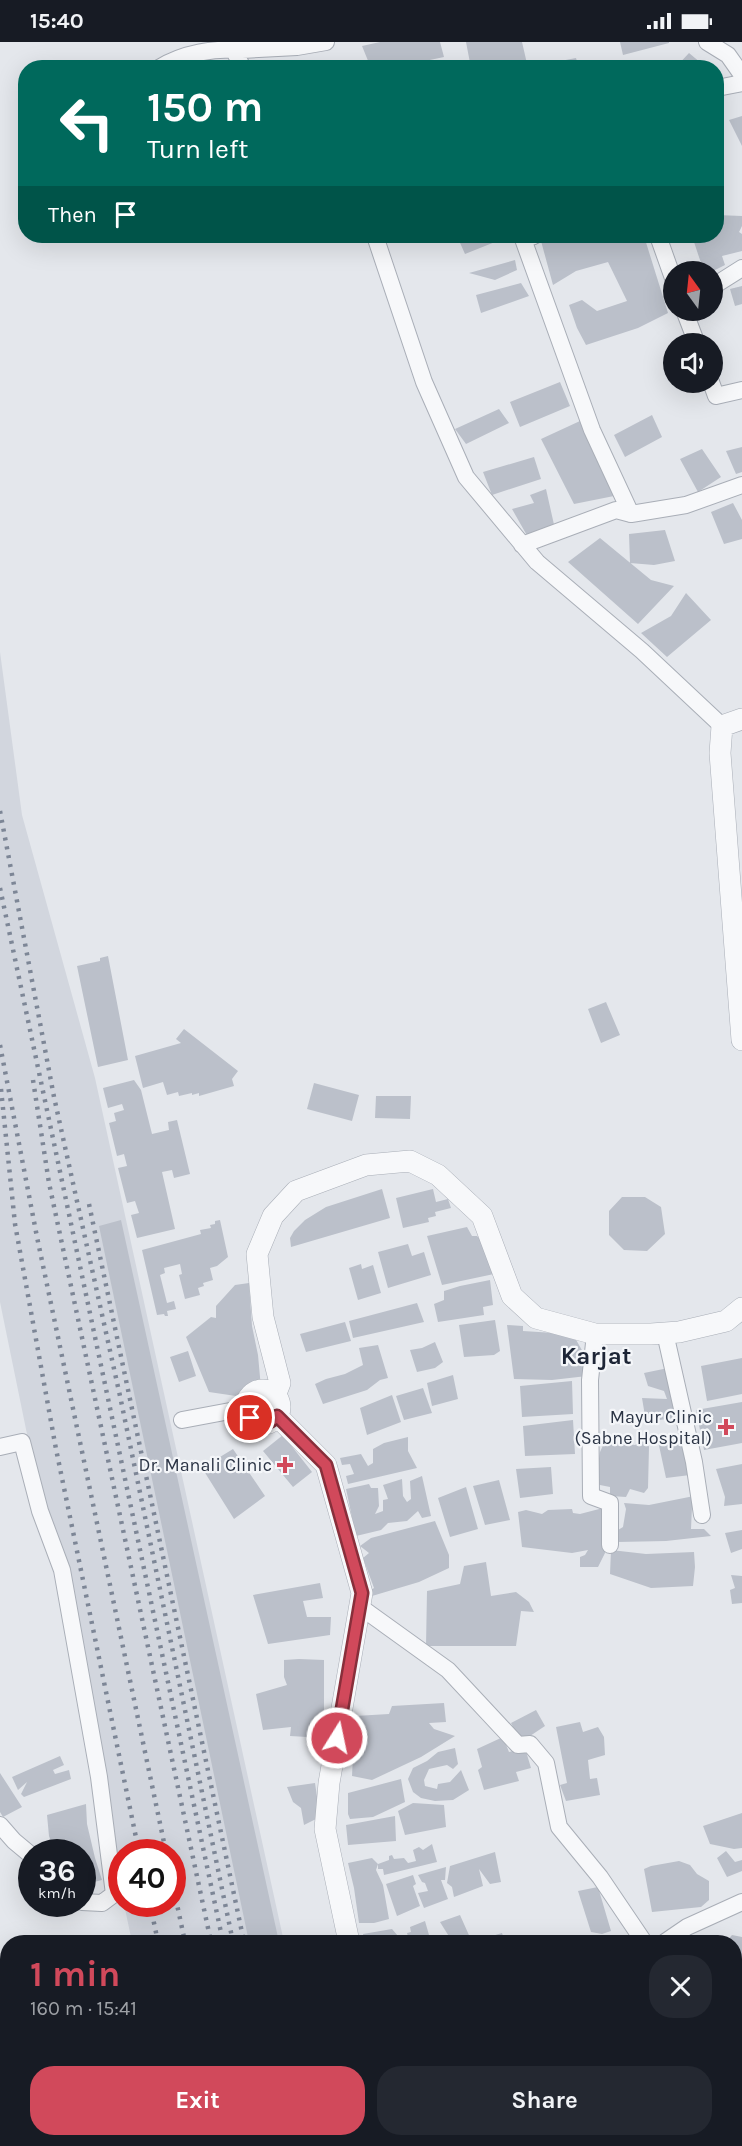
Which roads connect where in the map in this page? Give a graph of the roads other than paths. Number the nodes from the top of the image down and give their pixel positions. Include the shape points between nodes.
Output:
1 (326, 42) edge
2 (707, 42) edge
3 (238, 47) edge
4 (174, 60) edge
5 (742, 75) edge
6 (742, 82) edge
7 (724, 86) edge
8 (377, 243) edge
9 (528, 243) edge
10 (660, 243) edge
11 (667, 261) edge
12 (742, 268) edge
13 (723, 280) edge
14 (742, 390) edge
15 (715, 393) edge
16 (742, 485) edge
17 (631, 514) junction
18 (522, 545) junction
19 (732, 722) edge
20 (742, 1040) edge
21 (742, 1308) edge
22 (665, 1333) junction
23 (595, 1334) junction
24 (276, 1406) junction
25 (246, 1408) joint
26 (182, 1420) dead end
27 (0, 1447) edge
28 (702, 1515) dead end
29 (610, 1545) dead end
30 (359, 1606) junction
31 (0, 1825) edge
32 (18, 1844) edge
33 (742, 1902) edge
34 (96, 1903) edge
35 (348, 1935) edge
36 (639, 1935) edge
37 (675, 1935) edge

1 - 3 street via 297,47
2 - 5 street via 728,55
3 - 4 street via 207,50
6 - 7 street
8 - 18 street via 424,382 466,477
9 - 17 street via 592,430
10 - 11 street
12 - 13 street
14 - 15 street via 716,396
16 - 17 street via 687,506
17 - 18 street via 616,510
18 - 19 street via 642,651
19 - 20 street via 720,753
21 - 22 street via 726,1321
22 - 23 street
22 - 28 street
23 - 24 street via 536,1318 512,1296 482,1216 438,1175 410,1161 366,1166 296,1191 273,1216 256,1254 262,1317 280,1383
23 - 29 street via 590,1380 591,1496 610,1503
24 - 25 street via 269,1423 258,1424
24 - 30 street via 326,1465 362,1593
25 - 26 street
27 - 34 street via 22,1442 40,1511 62,1570 99,1777 114,1894
30 - 35 street via 325,1829
30 - 36 street via 448,1670 518,1745 530,1744 546,1763 559,1827 600,1877
31 - 32 street
33 - 37 street

